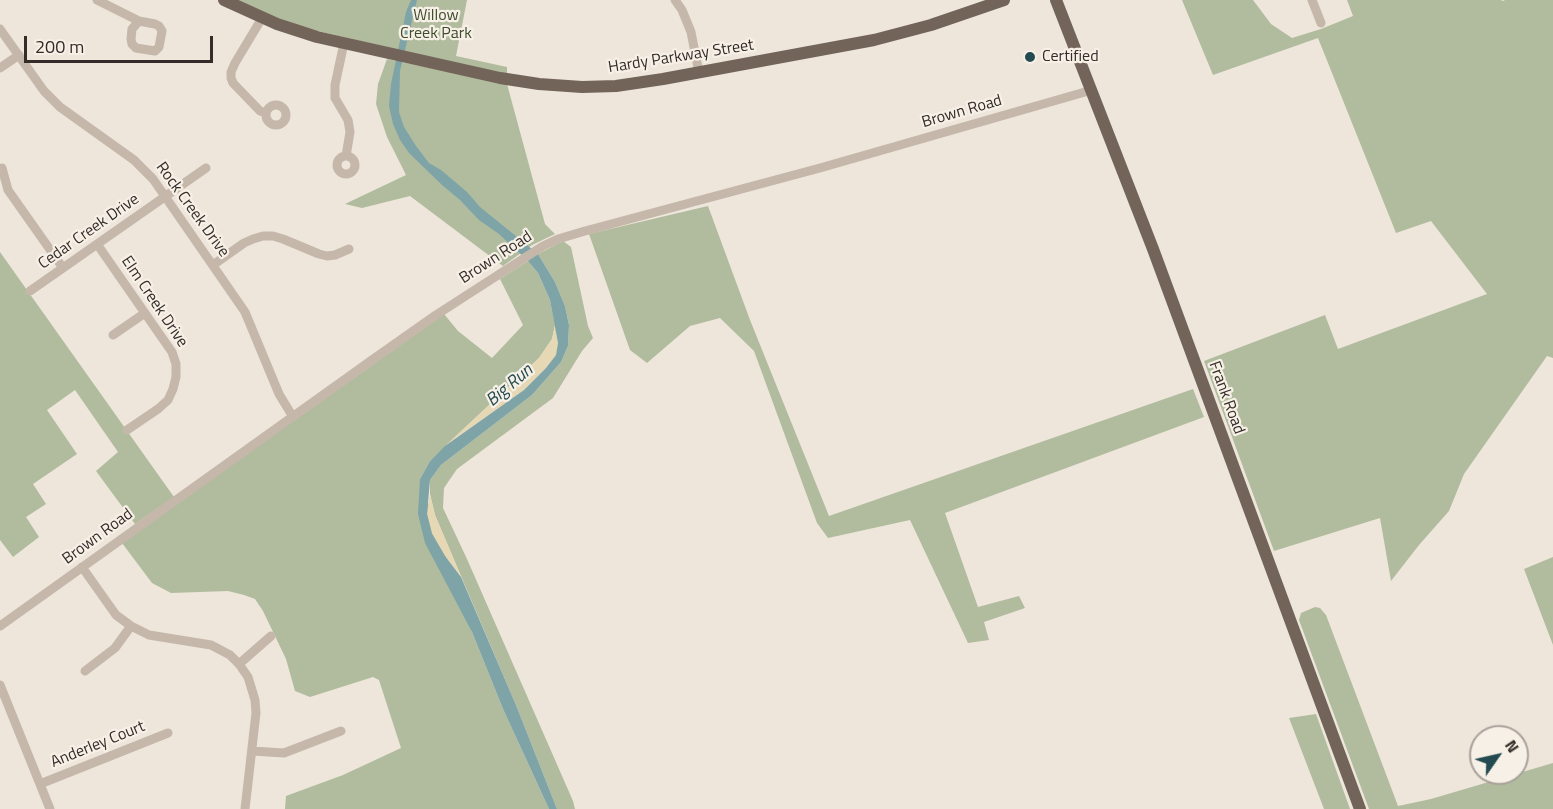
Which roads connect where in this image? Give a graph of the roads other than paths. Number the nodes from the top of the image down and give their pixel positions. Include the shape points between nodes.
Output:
1 (97, 0) edge
2 (224, 0) edge
3 (675, 0) edge
4 (1004, 0) edge
5 (1056, 0) edge
6 (1312, 0) edge
7 (262, 18) junction
8 (139, 21) dead end
9 (1321, 23) dead end
10 (0, 28) edge
11 (344, 43) junction
12 (18, 55) junction
13 (0, 68) edge
14 (699, 73) junction
15 (1092, 90) junction
16 (266, 113) dead end
17 (346, 156) dead end
18 (2, 168) dead end
19 (206, 168) dead end
20 (165, 197) junction
21 (97, 244) junction
22 (349, 249) dead end
23 (213, 265) junction
24 (63, 268) junction
25 (30, 291) dead end
26 (145, 313) junction
27 (113, 335) dead end
28 (293, 417) junction
29 (128, 430) dead end
30 (82, 567) junction
31 (0, 626) edge
32 (131, 626) junction
33 (271, 636) dead end
34 (239, 664) junction
35 (85, 671) dead end
36 (0, 685) edge
37 (341, 731) dead end
38 (168, 733) dead end
39 (252, 751) junction
40 (40, 784) junction
41 (50, 809) edge
42 (245, 809) edge
43 (1360, 809) edge

1 - 8 street
2 - 7 main road, Hardy Parkway Street
3 - 14 street via 692,32
4 - 14 main road, Hardy Parkway Street via 931,26 874,40
5 - 15 main road, Frank Road
6 - 9 street
7 - 11 main road, Hardy Parkway Street
7 - 16 street via 235,63 231,78
10 - 12 street, Rock Creek Drive
11 - 14 main road, Hardy Parkway Street via 500,78 561,86 616,86
11 - 17 street via 335,98 348,120
12 - 13 street
12 - 20 street, Rock Creek Drive via 60,107 134,160
15 - 28 street, Brown Road via 558,239 436,315
15 - 43 main road, Frank Road
18 - 24 street via 8,190
19 - 20 street, Cedar Creek Drive
20 - 21 street, Cedar Creek Drive
20 - 23 street, Rock Creek Drive
21 - 24 street, Cedar Creek Drive
21 - 26 street, Elm Creek Drive
22 - 23 street via 327,256 283,239 263,236 244,243
23 - 28 street, Rock Creek Drive via 245,312 279,394
24 - 25 street, Cedar Creek Drive
26 - 27 street
26 - 29 street, Elm Creek Drive via 172,352 176,377 168,400
28 - 30 street, Brown Road
30 - 31 street, Brown Road
30 - 32 street via 116,615
32 - 34 street via 149,635 211,645
32 - 35 street via 115,648
33 - 34 street
34 - 39 street via 255,700
36 - 40 street
37 - 39 street via 284,753
38 - 40 street, Anderley Court
39 - 42 street
40 - 41 street

